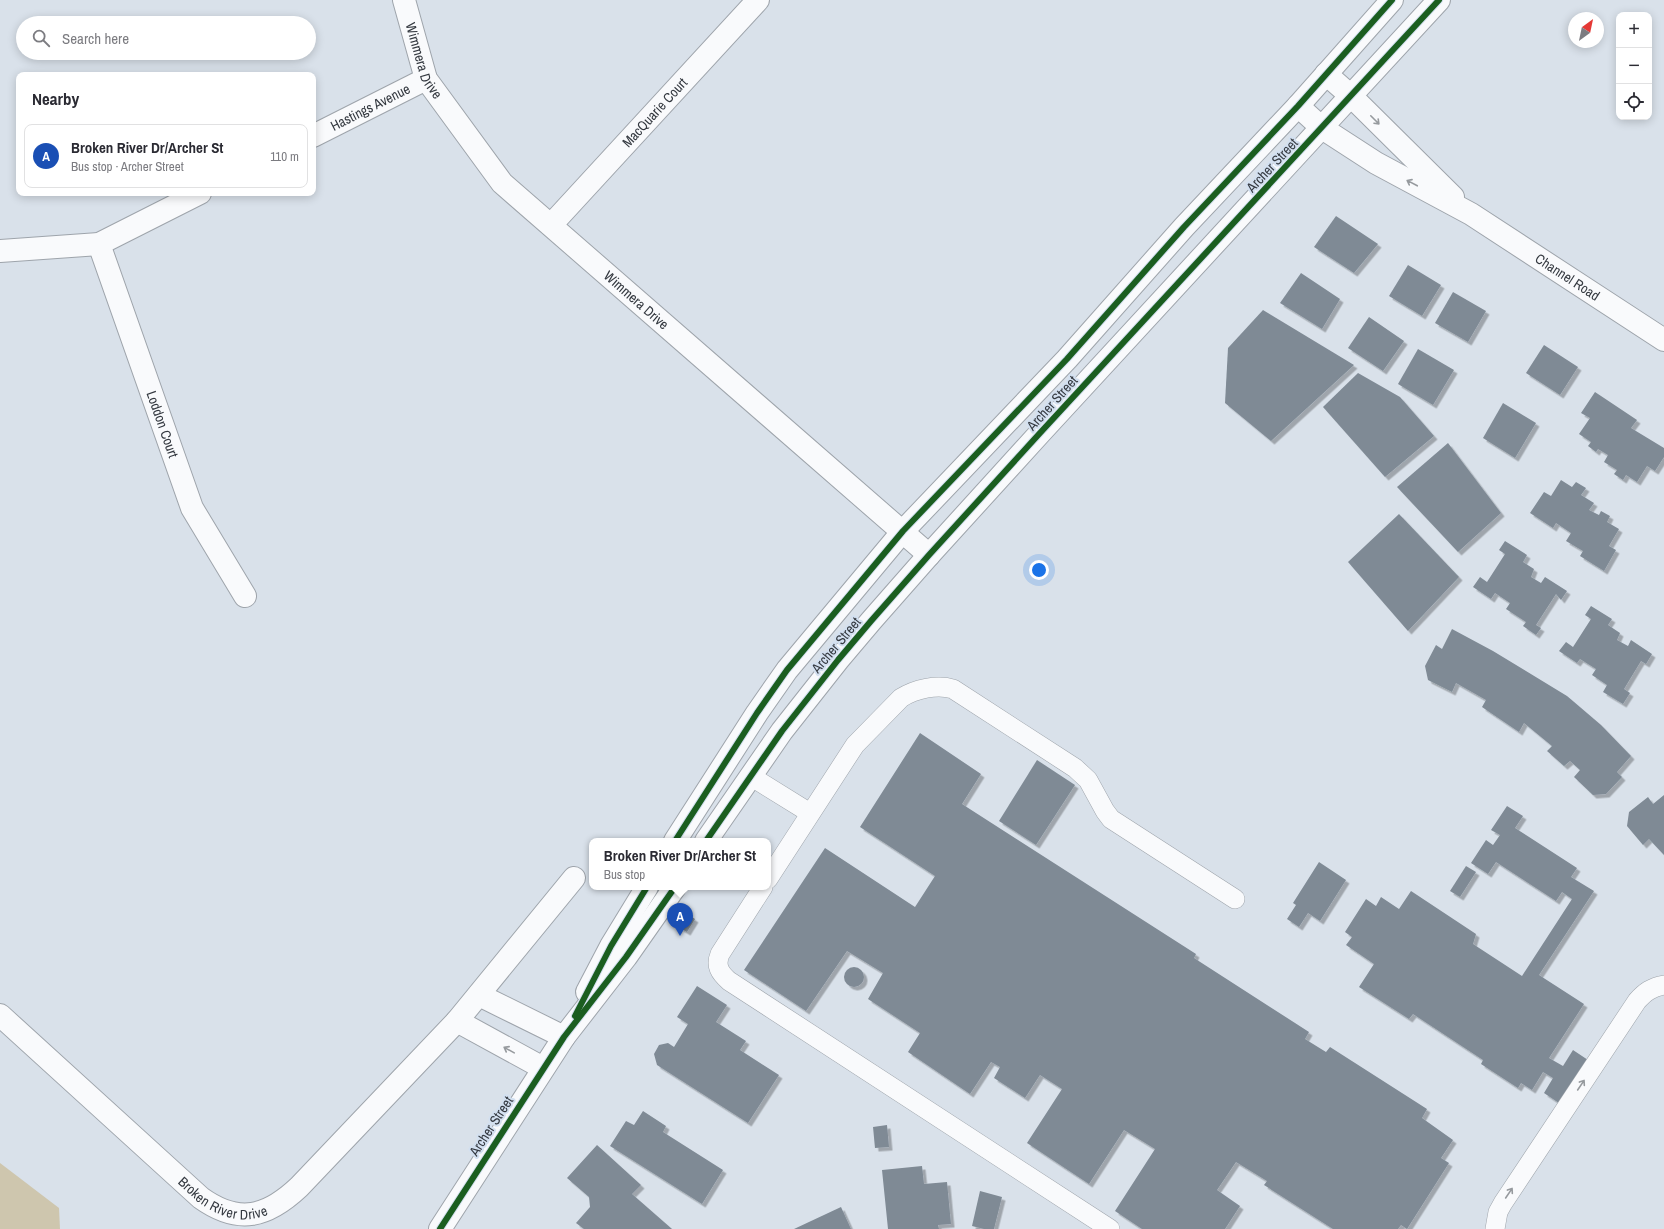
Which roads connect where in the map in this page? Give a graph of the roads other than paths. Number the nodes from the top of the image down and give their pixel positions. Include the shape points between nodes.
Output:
1 (404, 0) edge
2 (758, 0) edge
3 (1392, 0) edge
4 (1439, 0) edge
5 (1326, 74) junction
6 (426, 79) junction
7 (1352, 96) junction
8 (1298, 106) junction
9 (1322, 128) junction
10 (316, 134) edge
11 (194, 196) edge
12 (1471, 214) junction
13 (551, 226) junction
14 (99, 244) junction
15 (0, 251) edge
16 (1664, 340) edge
17 (1067, 359) junction
18 (1089, 380) junction
19 (903, 531) junction
20 (929, 555) junction
21 (245, 596) dead end
22 (757, 713) junction
23 (782, 731) junction
24 (731, 756) junction
25 (753, 774) junction
26 (810, 813) junction
27 (677, 838) edge
28 (708, 838) edge
29 (771, 874) edge
30 (574, 878) dead end
31 (645, 890) edge
32 (673, 890) edge
33 (761, 890) edge
34 (1235, 899) dead end
35 (1664, 984) edge
36 (479, 995) junction
37 (0, 1015) edge
38 (457, 1021) junction
39 (564, 1037) junction
40 (543, 1068) junction
41 (440, 1229) edge
42 (1110, 1229) edge
43 (1495, 1229) edge

1 - 6 street, Wimmera Drive
2 - 13 street, MacQuarie Court
3 - 5 street, Archer Street
4 - 7 street, Archer Street
5 - 7 street, Channel Road
5 - 8 street, Archer Street
6 - 10 street, Hastings Avenue
6 - 13 street, Wimmera Drive via 502,182
7 - 9 street, Archer Street
7 -> 12 street, Channel Road
8 - 9 street, Channel Road
8 - 17 street, Archer Street via 1184,227
12 -> 9 street, Channel Road via 1376,163
9 - 18 street, Archer Street
11 - 14 street
12 - 16 street, Channel Road
13 - 19 street, Wimmera Drive
14 - 15 street
14 - 21 street, Loddon Court via 192,508
17 - 18 street
17 - 19 street, Archer Street
18 - 20 street, Archer Street
19 - 20 street, Wimmera Drive
19 - 22 street, Archer Street via 796,658
20 - 23 street, Archer Street via 838,660
22 - 23 street
22 - 24 street, Archer Street
23 - 25 street, Archer Street
24 - 25 street
24 - 27 street, Archer Street
25 - 26 lane
25 - 28 street, Archer Street
26 - 29 lane
26 - 34 lane via 855,745 896,702 906,694 945,687 953,689 1075,768 1088,780 1111,819
30 - 36 street, Broken River Drive
31 - 39 street, Archer Street via 611,946
32 - 39 street, Archer Street via 626,957
33 - 42 lane via 720,954 718,968 726,978
43 -> 35 lane via 1498,1212 1503,1203 1637,1001 1644,993
36 - 38 street, Broken River Drive
36 - 39 street
37 - 38 street, Broken River Drive via 212,1207 249,1215 265,1212 284,1202
40 -> 38 street
39 - 40 street, Archer Street
40 - 41 street, Archer Street

